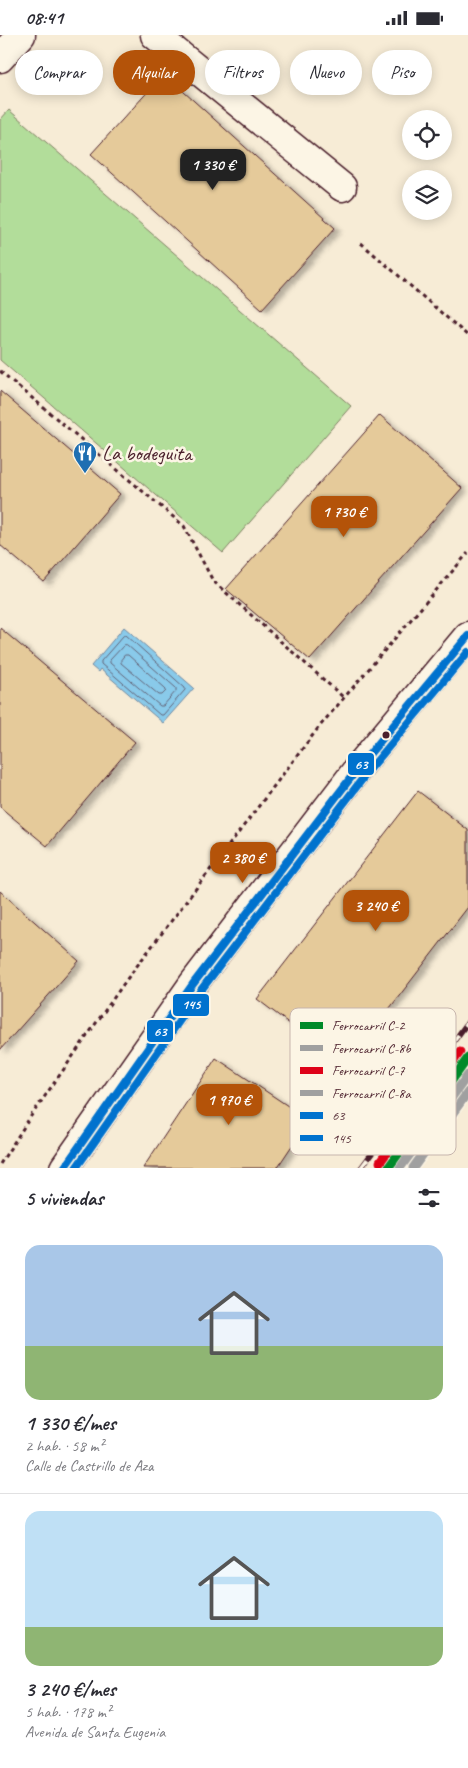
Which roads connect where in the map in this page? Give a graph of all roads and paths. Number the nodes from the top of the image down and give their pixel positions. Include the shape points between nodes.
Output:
1 (21, 35) edge
2 (155, 35) edge
3 (0, 58) edge
4 (342, 187) dead end
5 (361, 243) dead end
6 (468, 336) edge
7 (0, 371) edge
8 (468, 553) edge
9 (468, 636) edge
10 (343, 697) junction
11 (0, 1164) edge
12 (64, 1168) edge

1 - 3 street
2 - 4 street
5 - 6 path
7 - 10 path via 184,526 213,581
8 - 10 path
9 - 12 street via 362,763 193,984
10 - 11 path via 146,953

